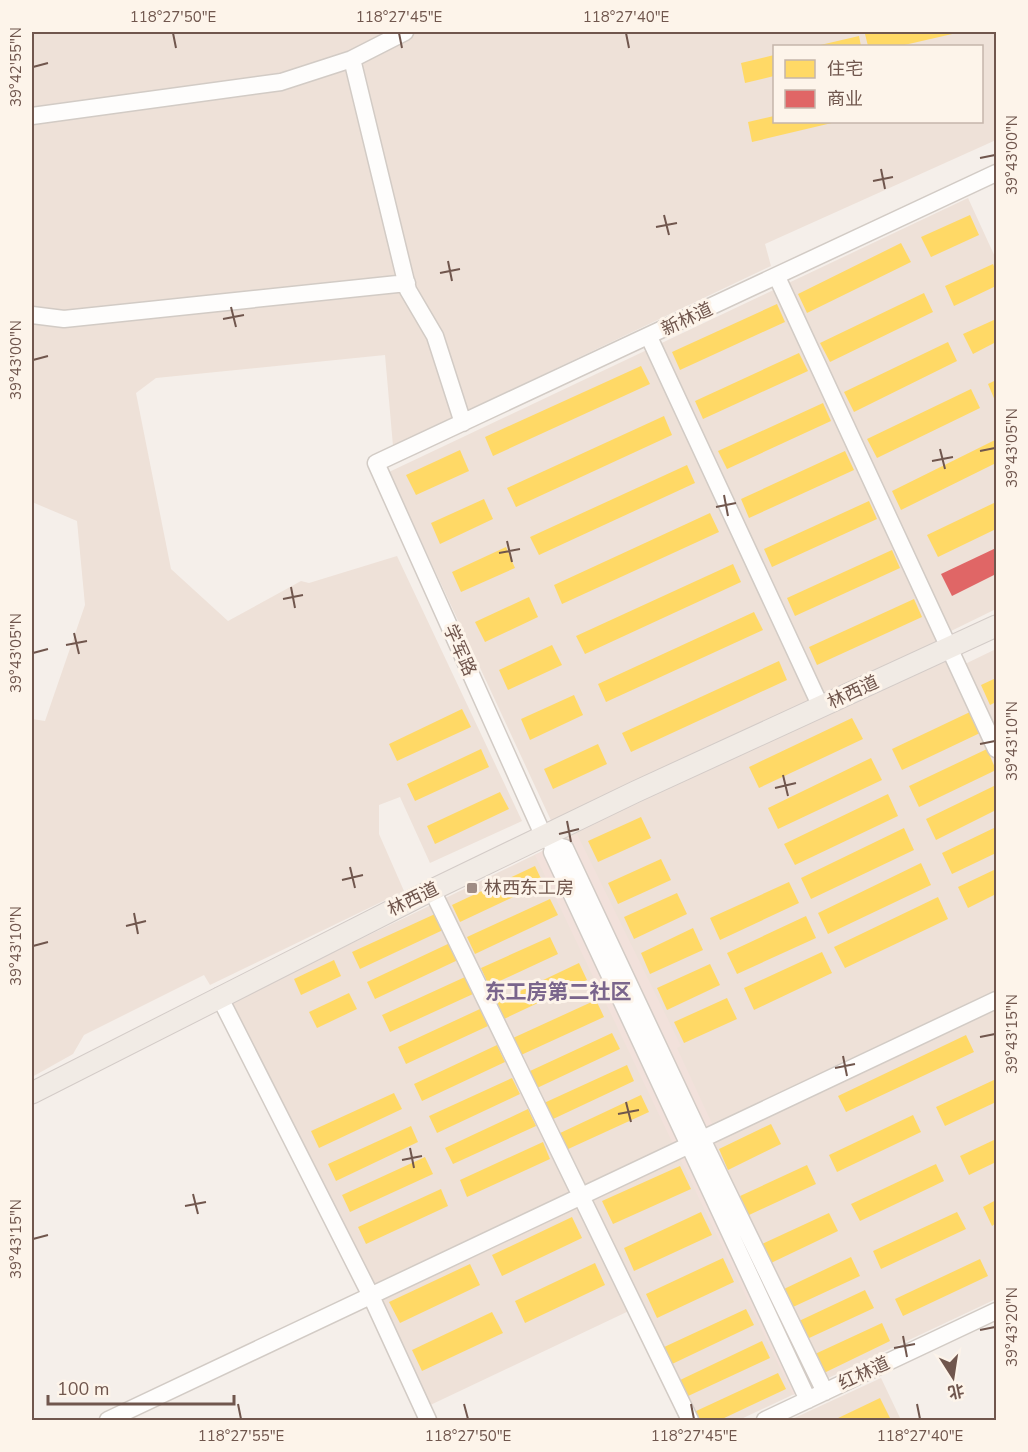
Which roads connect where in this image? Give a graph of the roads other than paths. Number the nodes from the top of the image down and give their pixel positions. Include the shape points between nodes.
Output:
1 (405, 32) edge
2 (352, 60) junction
3 (32, 116) edge
4 (996, 173) edge
5 (777, 277) junction
6 (406, 283) junction
7 (32, 315) edge
8 (649, 337) junction
9 (463, 423) junction
10 (376, 463) joint
11 (996, 626) edge
12 (949, 648) junction
13 (821, 707) junction
14 (996, 750) edge
15 (549, 841) junction
16 (432, 890) junction
17 (219, 996) junction
18 (996, 1000) edge
19 (32, 1093) edge
20 (695, 1143) junction
21 (581, 1196) junction
22 (371, 1296) junction
23 (996, 1311) edge
24 (825, 1392) junction
25 (808, 1400) junction
26 (108, 1420) edge
27 (428, 1420) edge
28 (690, 1420) edge
29 (765, 1420) edge

1 - 2 street
2 - 3 street via 280,82
2 - 6 street
4 - 5 street, 新林道
5 - 8 street, 新林道
5 - 12 street
6 - 7 street via 64,319
6 - 9 street via 435,336
8 - 9 street, 新林道
8 - 13 street
9 - 10 street, 新林道
10 - 15 street, 学军路
11 - 12 main road, 林西道
12 - 13 main road, 林西道
12 - 14 street
13 - 15 main road, 林西道
15 - 16 main road, 林西道
15 - 20 street, 学军路
16 - 17 main road, 林西道
16 - 21 street
17 - 19 main road, 林西道
17 - 22 street
18 - 20 street
20 - 21 street
20 - 24 street
20 - 25 street
21 - 22 street
21 - 28 street
22 - 26 street
22 - 27 street
23 - 24 street, 红林道
24 - 25 street, 红林道
25 - 29 street, 红林道

